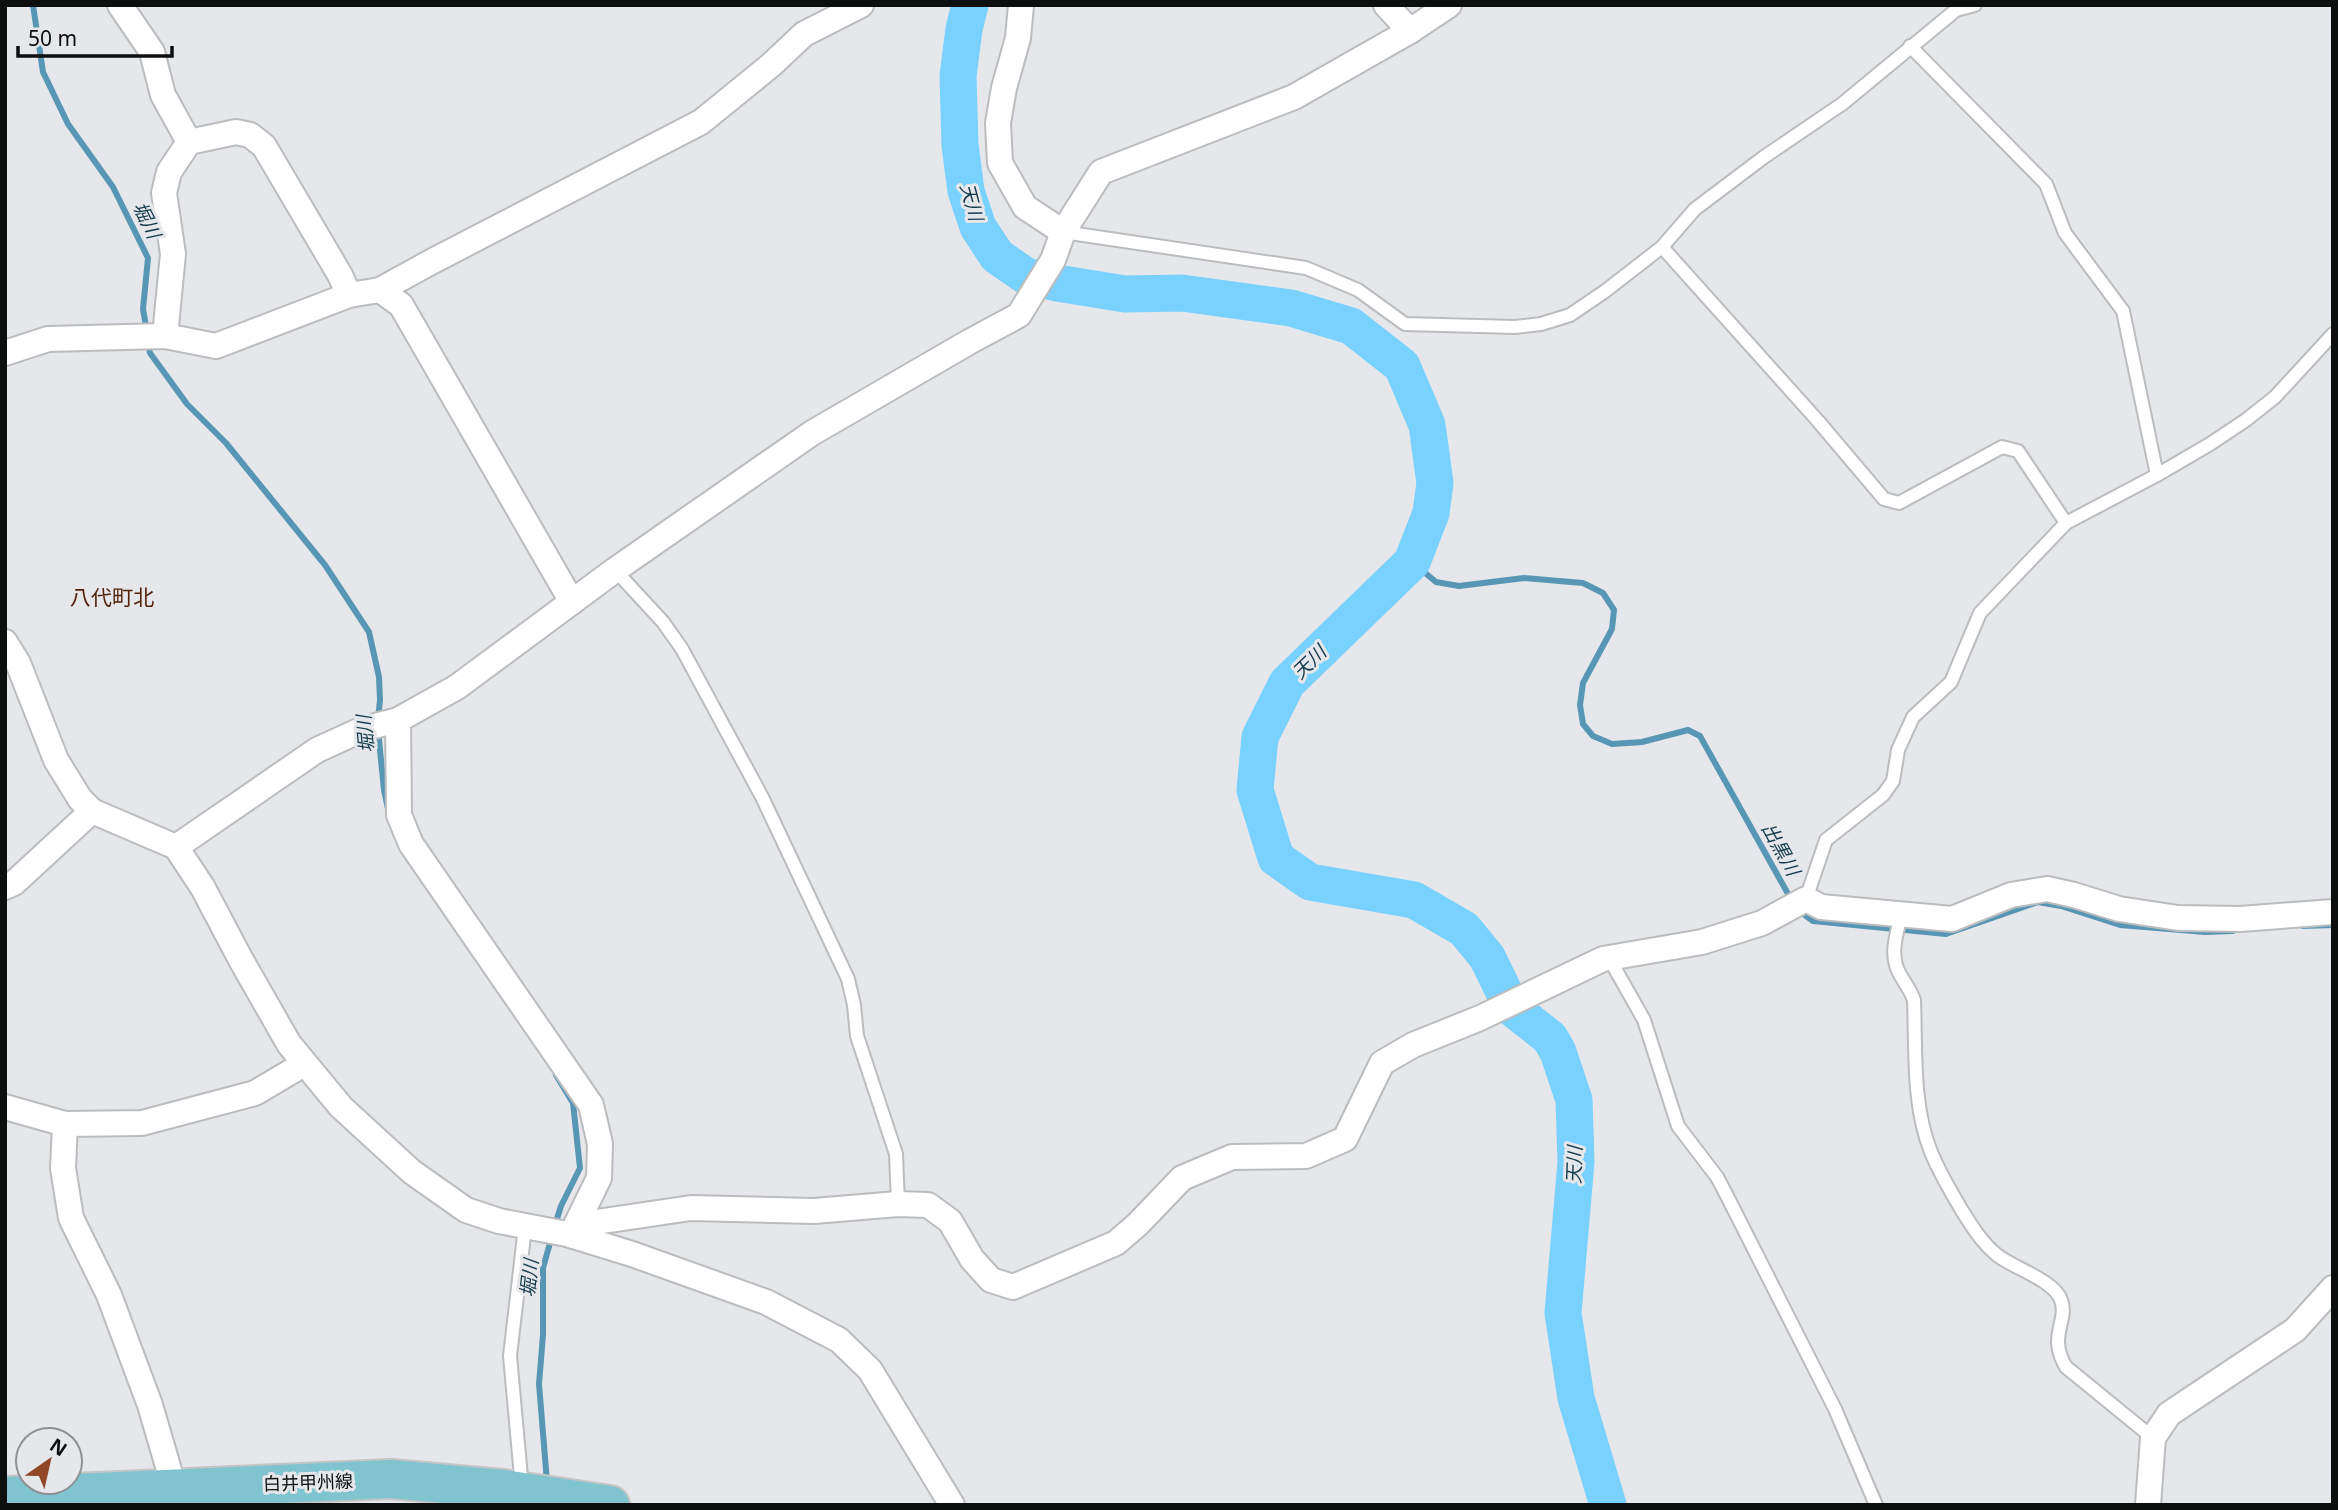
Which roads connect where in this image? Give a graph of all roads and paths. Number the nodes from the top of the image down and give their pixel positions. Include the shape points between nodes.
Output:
1 (120, 5) edge
2 (862, 5) edge
3 (1021, 5) edge
4 (1386, 5) edge
5 (1449, 5) edge
6 (1975, 5) edge
7 (1410, 31) junction
8 (1910, 46) junction
9 (190, 142) junction
10 (1063, 232) junction
11 (1662, 247) junction
12 (380, 290) junction
13 (349, 295) junction
14 (2333, 334) edge
15 (163, 336) junction
16 (5, 353) edge
17 (2157, 475) junction
18 (2066, 523) junction
19 (615, 570) junction
20 (572, 602) junction
21 (5, 642) edge
22 (393, 722) junction
23 (92, 811) junction
24 (176, 847) junction
25 (5, 887) edge
26 (1798, 903) junction
27 (2333, 912) edge
28 (1900, 915) junction
29 (1609, 958) junction
30 (304, 1064) junction
31 (5, 1107) edge
32 (65, 1124) junction
33 (898, 1204) junction
34 (531, 1228) junction
35 (572, 1232) junction
36 (2333, 1288) edge
37 (2153, 1438) junction
38 (5, 1496) edge
39 (175, 1496) edge
40 (546, 1497) edge
41 (610, 1505) edge
42 (952, 1505) edge
43 (1875, 1505) edge
44 (2148, 1505) edge

1 - 9 street via 152,52 163,96
2 - 12 street via 804,34 701,122
3 - 10 street via 998,122 1000,163 1025,207
4 - 7 street
5 - 7 street
6 - 8 lane via 1956,10
7 - 10 street via 1294,97 1101,172
8 - 11 lane via 1842,104 1695,209
8 - 17 lane via 2046,184 2065,233 2123,311
9 - 13 street via 236,132 250,135 264,146
9 - 15 street via 169,172 164,193 173,254
10 - 11 lane via 1306,268 1358,290 1405,324 1515,327 1570,315
10 - 19 street via 1053,260 1019,315 812,433
11 - 18 lane via 1884,499 1899,503 2002,447 2018,451
12 - 13 street
12 - 20 street via 401,305
13 - 15 street via 216,346
14 - 17 lane via 2275,397
15 - 16 street via 48,339
17 - 18 lane
18 - 26 lane via 1980,613 1951,682 1913,718 1898,750 1893,781 1883,795 1826,841
19 - 20 street
19 - 33 lane via 682,649 762,797 848,979 857,1036 896,1154
20 - 22 street via 457,687
21 - 23 street via 18,663 56,760
22 - 24 street via 363,729 317,750
22 - 35 street via 399,815 411,844 591,1105 600,1144 599,1178
23 - 24 street
23 - 25 street
24 - 30 street
26 - 28 street
26 - 29 street via 1762,923 1702,942
27 - 28 street via 2178,918 2119,909 2047,889 2011,895 1952,919
28 - 37 lane via 1896,967 1913,1000 1919,1108 1941,1176 1975,1231 1996,1255 2053,1289 2062,1301 2057,1338 2066,1367
29 - 33 street via 1382,1063 1345,1139 1306,1156 1232,1157 1182,1178 1116,1243 1013,1287 991,1280 972,1259 950,1221 928,1205
29 - 43 lane via 1644,1020 1678,1126 1727,1196 1835,1409
30 - 32 street via 255,1093 179,1115 142,1123
30 - 34 street via 341,1107 412,1172 466,1210
31 - 32 street
32 - 39 street via 64,1168 71,1218 109,1295 150,1405
33 - 35 street via 814,1211 691,1208
34 - 35 street
34 - 40 lane via 510,1356
35 - 42 street via 766,1302 839,1340 870,1370
36 - 37 street via 2295,1330 2169,1414
37 - 44 street
38 - 39 main road, 白井甲州線
39 - 40 main road, 白井甲州線 via 391,1479
40 - 41 main road, 白井甲州線

